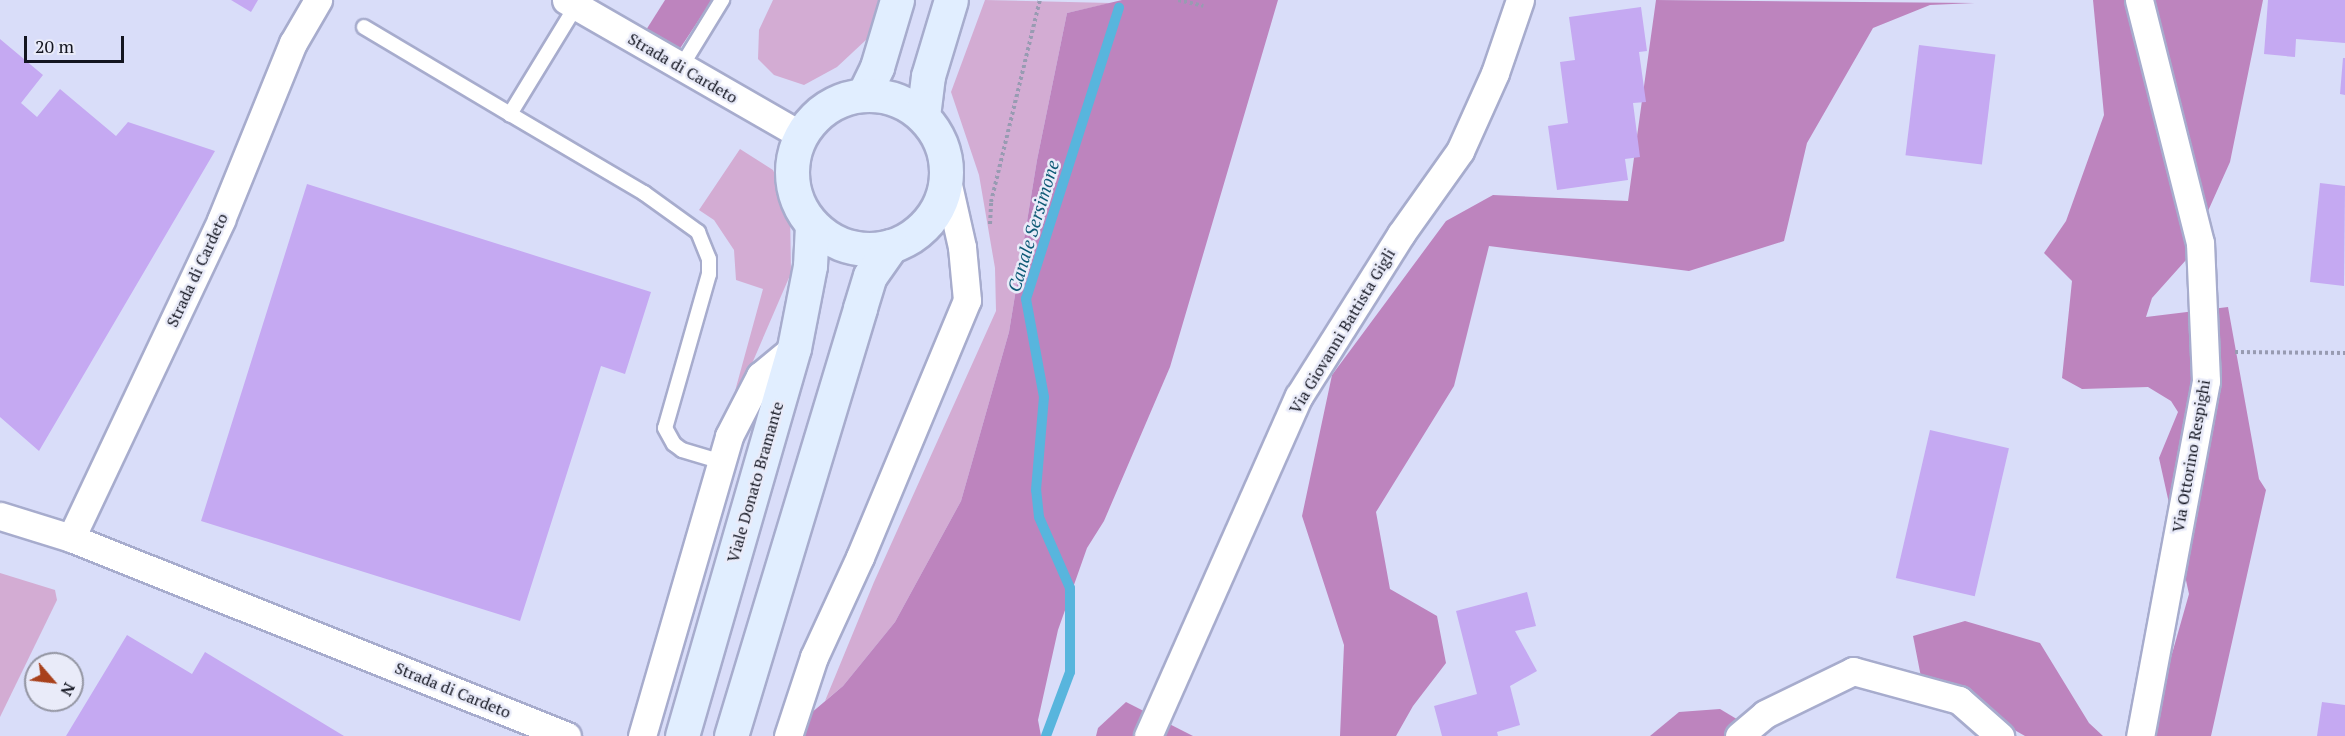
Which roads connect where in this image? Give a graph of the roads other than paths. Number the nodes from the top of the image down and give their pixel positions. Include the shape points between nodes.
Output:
1 (318, 0) edge
2 (722, 0) edge
3 (897, 0) edge
4 (951, 0) edge
5 (1520, 0) edge
6 (2139, 0) edge
7 (571, 3) edge
8 (364, 27) dead end
9 (681, 67) junction
10 (864, 94) junction
11 (510, 114) junction
12 (923, 116) junction
13 (801, 135) junction
14 (946, 176) junction
15 (812, 225) junction
16 (891, 246) junction
17 (794, 348) junction
18 (722, 462) junction
19 (0, 516) edge
20 (71, 538) junction
21 (567, 736) edge
22 (642, 736) edge
23 (682, 736) edge
24 (731, 736) edge
25 (788, 736) edge
26 (1149, 736) edge
27 (1739, 736) edge
28 (2000, 736) edge
29 (2140, 736) edge

1 - 20 street, Strada di Cardeto via 293,43 221,220
2 - 9 lane
3 - 10 main road via 877,67
4 - 12 main road via 928,76
5 - 26 street, Via Giovanni Battista Gigli via 1495,73 1460,151 1401,234 1299,396
6 - 29 street, Via Ottorino Respighi via 2200,243 2206,381
7 - 9 street, Strada di Cardeto
7 - 11 lane
8 - 11 lane
9 - 13 street, Strada di Cardeto
10 - 12 main road via 896,99
10 - 13 main road via 828,106
11 - 18 lane via 645,193 698,232 710,259 709,274 665,428 682,450
12 - 14 main road via 941,143
13 - 15 main road via 794,149 792,182 795,198
14 - 16 main road via 941,199 929,220 912,236
14 - 25 street via 962,247 967,300 915,429 814,657
15 - 16 main road via 849,247
15 - 17 main road, Viale Donato Bramante via 810,266
16 - 24 main road via 870,276
17 - 18 street via 760,376 729,436
17 - 23 main road, Viale Donato Bramante
18 - 22 street
19 - 20 street, Strada di Cardeto
20 - 21 street, Strada di Cardeto
27 - 28 street via 1765,714 1853,670 1959,700

